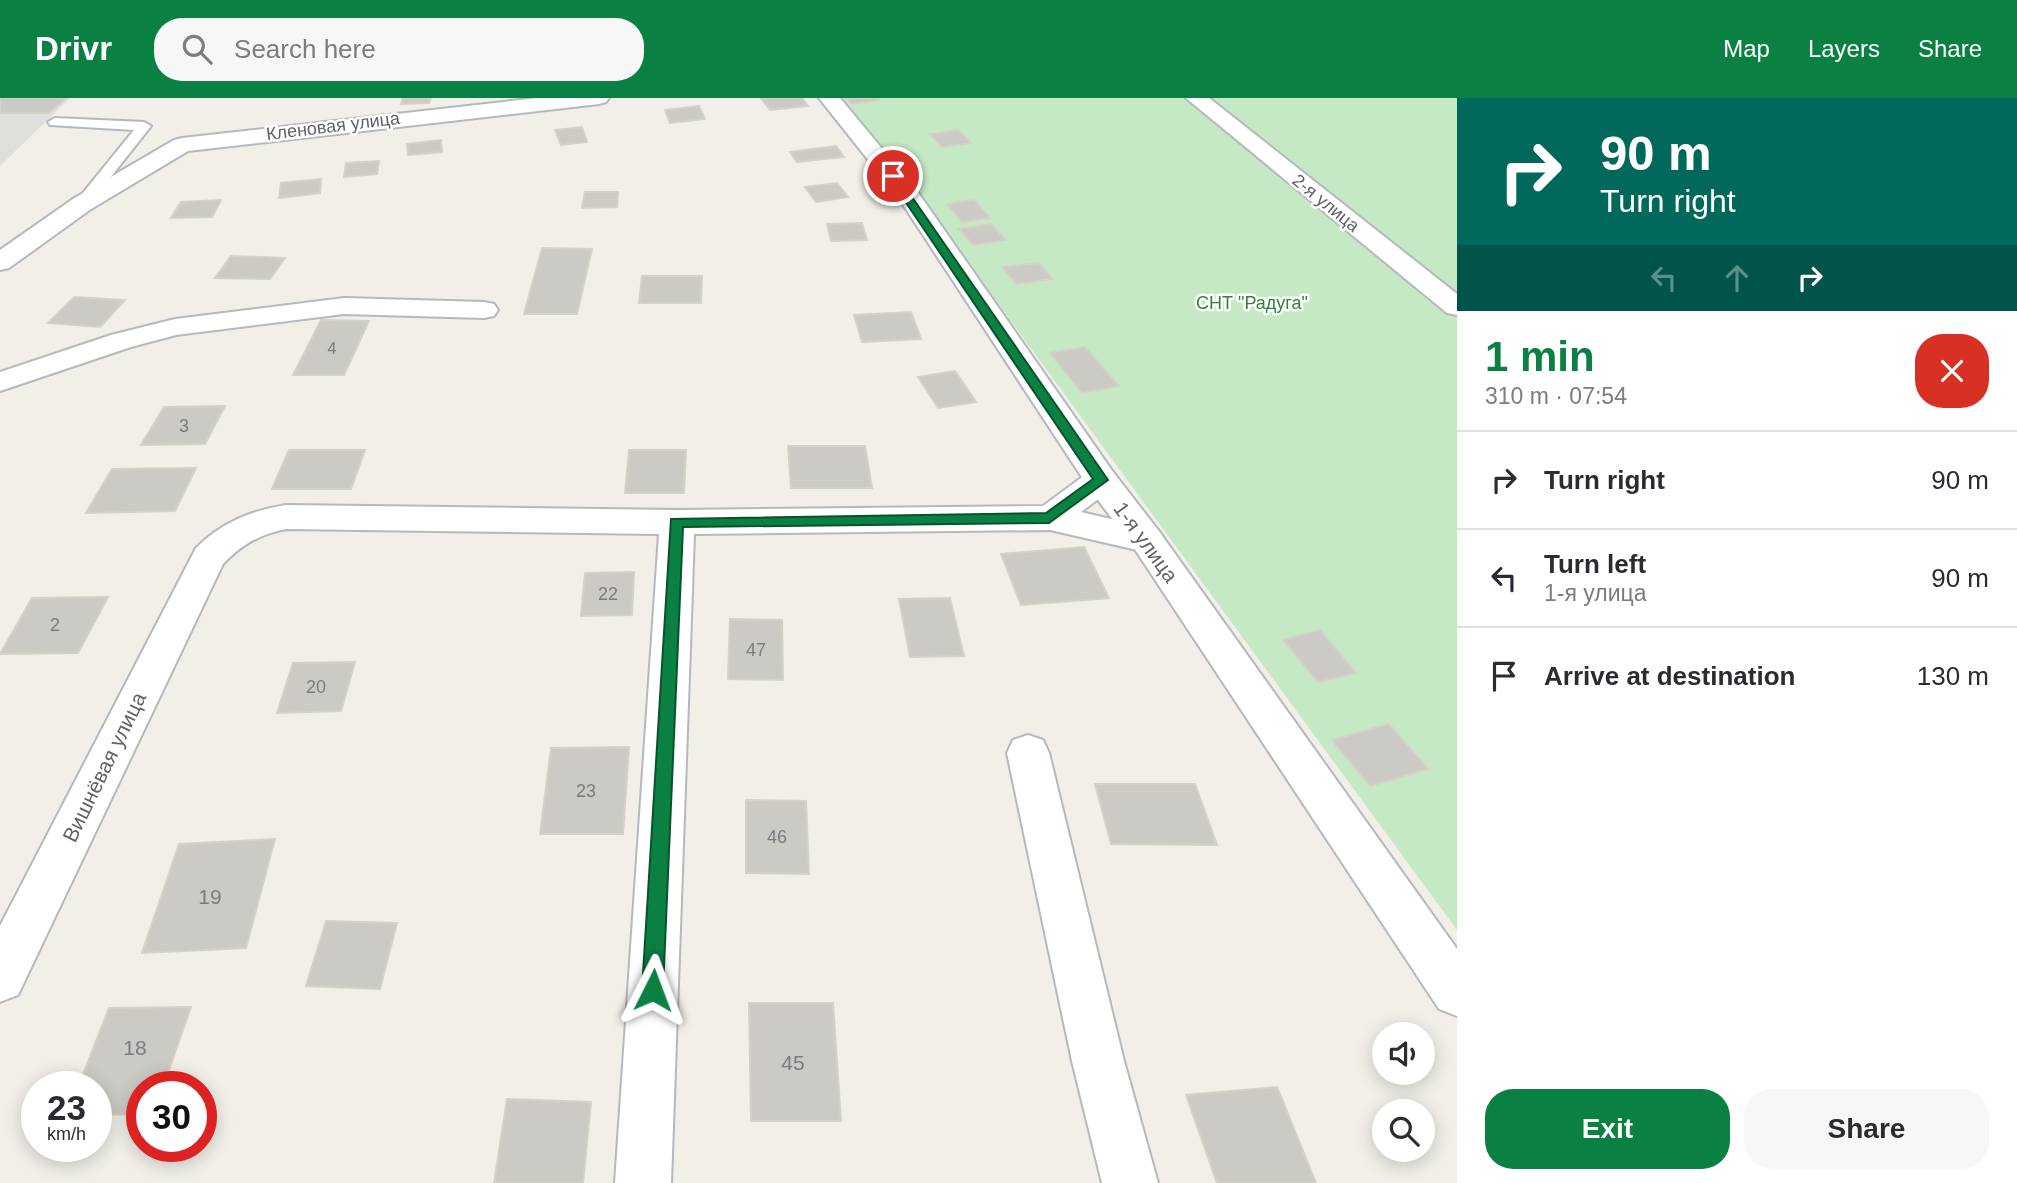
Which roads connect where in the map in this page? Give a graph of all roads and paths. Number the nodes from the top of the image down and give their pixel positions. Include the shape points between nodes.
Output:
1 (599, 98) edge
2 (829, 98) edge
3 (1196, 98) edge
4 (55, 122) dead end
5 (82, 204) junction
6 (0, 262) edge
7 (1457, 307) edge
8 (484, 310) dead end
9 (0, 382) edge
10 (1101, 480) junction
11 (1049, 518) junction
12 (677, 522) junction
13 (1146, 540) junction
14 (1028, 753) dead end
15 (0, 977) edge
16 (1457, 991) edge
17 (643, 1183) edge
18 (1130, 1183) edge

1 - 5 street, Кленовая улица via 182,145
2 - 10 street, 1-я улица via 909,196
3 - 7 street, 2-я улица
4 - 5 lane via 144,126
5 - 6 street, Кленовая улица
8 - 9 street via 344,306 175,327
10 - 11 street
10 - 13 street, 1-я улица
11 - 12 street
11 - 13 street
12 - 15 street, Вишнёвая улица via 286,517 255,522 225,539 209,557
12 - 17 street
13 - 16 street, 1-я улица
14 - 18 street

